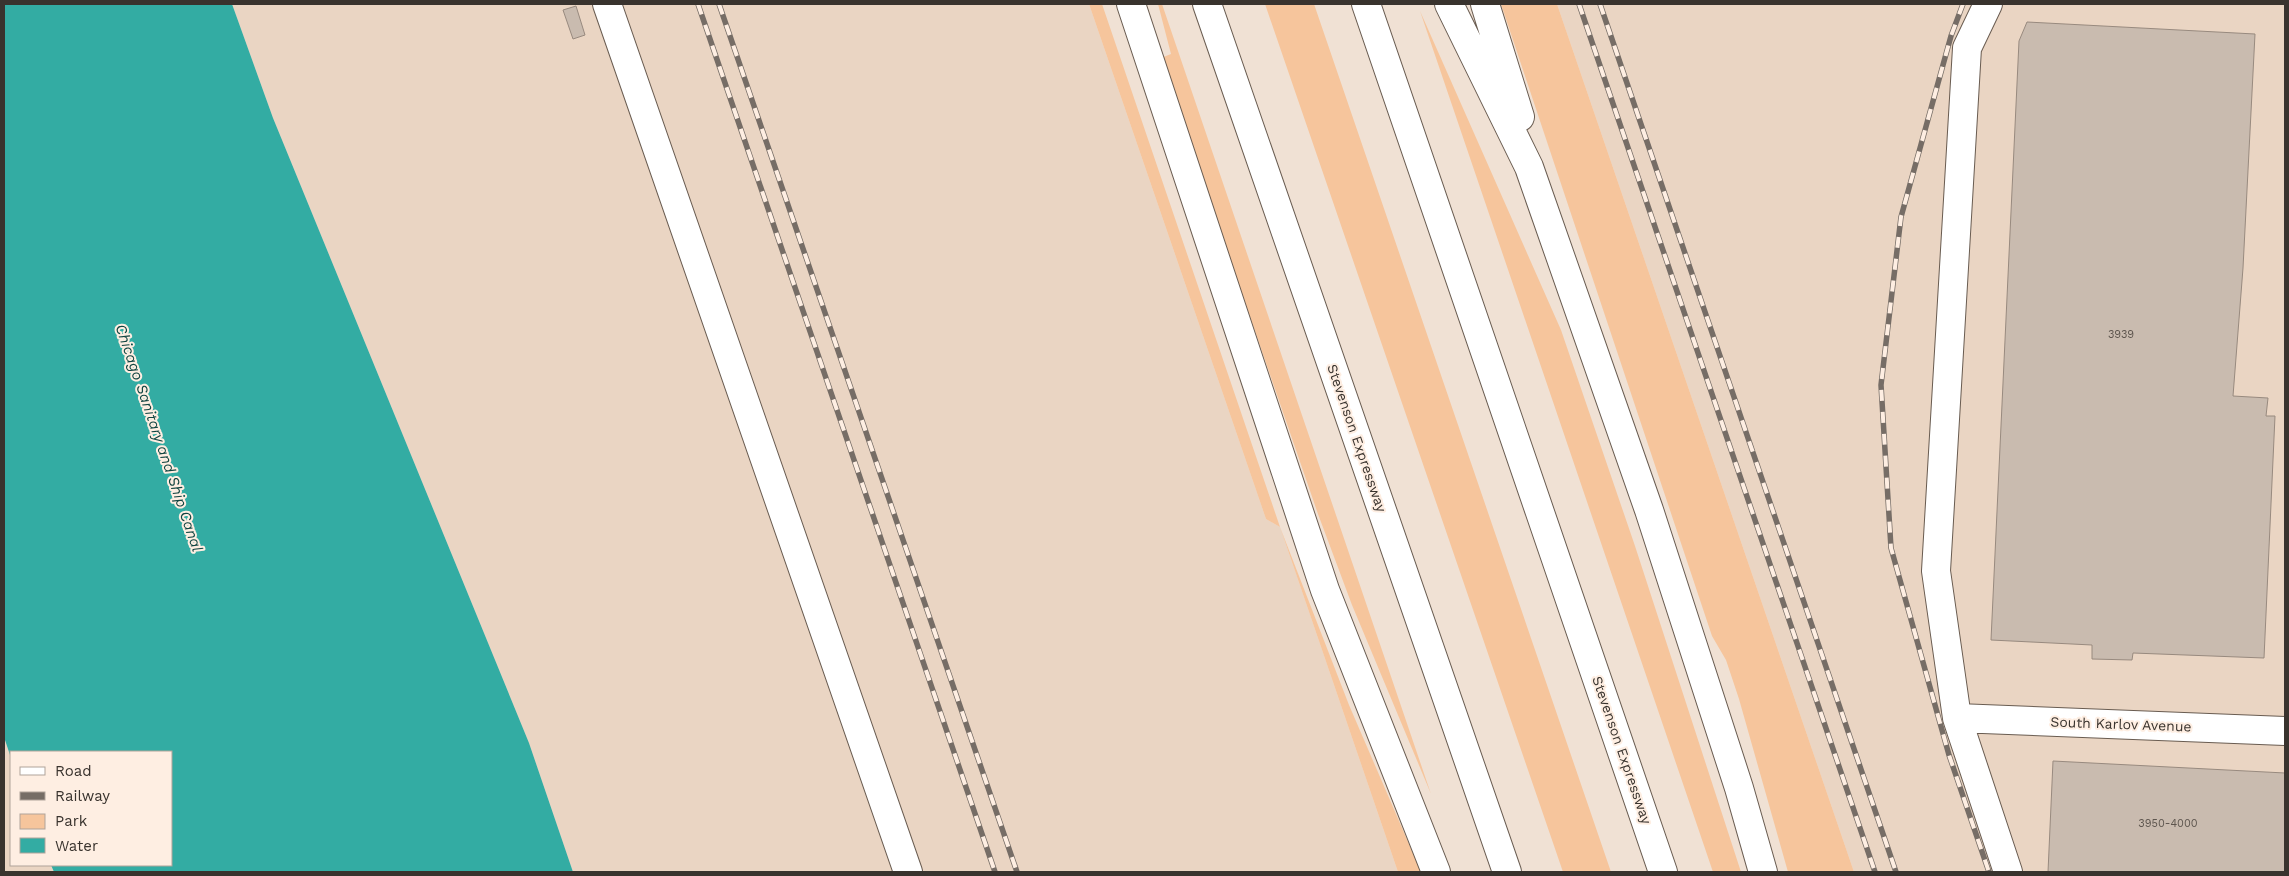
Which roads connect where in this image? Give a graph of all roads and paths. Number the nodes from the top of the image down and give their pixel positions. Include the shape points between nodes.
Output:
1 (607, 4) edge
2 (1208, 4) edge
3 (1366, 4) edge
4 (1449, 4) edge
5 (1484, 4) edge
6 (1988, 4) edge
7 (1133, 8) edge
8 (1587, 331) junction
9 (1957, 718) junction
10 (2285, 731) edge
11 (908, 872) edge
12 (1436, 872) edge
13 (1507, 872) edge
14 (1663, 872) edge
15 (1763, 872) edge
16 (2008, 872) edge

1 - 11 main road
2 - 13 main road, Stevenson Expressway
3 - 14 main road, Stevenson Expressway
4 - 8 main road via 1529,167
5 - 8 main road
6 - 9 main road via 1967,48 1936,571
7 - 12 main road via 1325,590
8 - 15 main road via 1692,642
9 - 10 main road, South Karlov Avenue
9 - 16 main road

